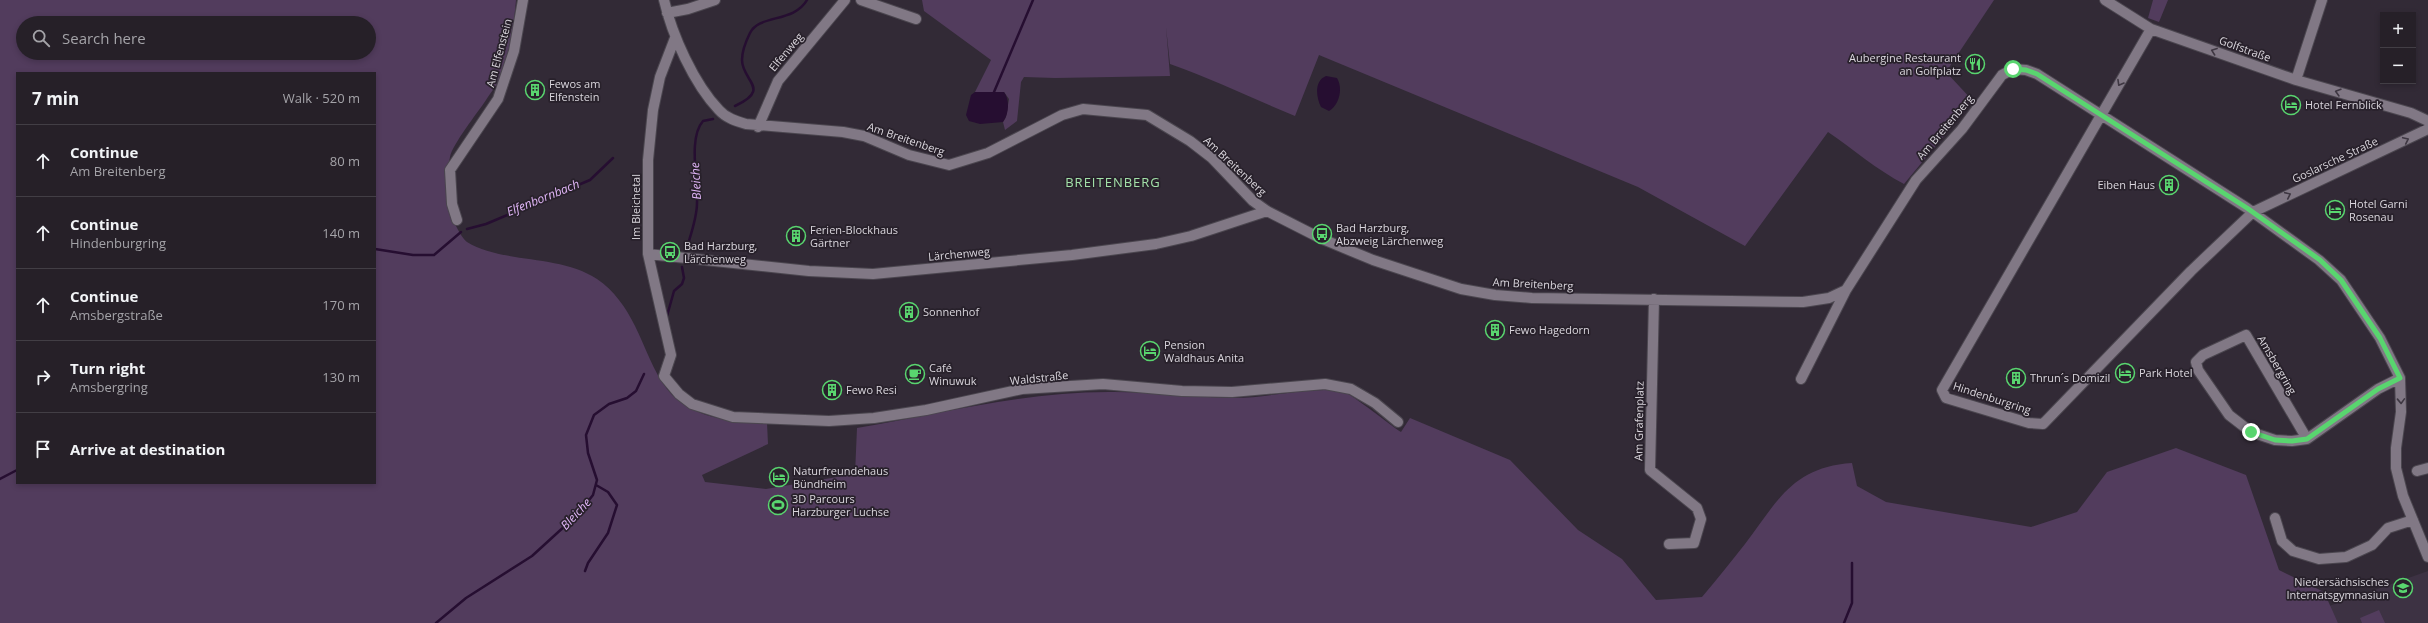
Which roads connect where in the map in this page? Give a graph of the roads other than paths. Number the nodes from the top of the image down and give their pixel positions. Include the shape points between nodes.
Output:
1 (523, 0) edge
2 (664, 0) edge
3 (715, 0) edge
4 (845, 0) edge
5 (861, 0) edge
6 (2105, 0) edge
7 (2322, 0) edge
8 (667, 13) junction
9 (916, 19) dead end
10 (2151, 29) junction
11 (675, 38) junction
12 (2296, 80) junction
13 (2100, 116) junction
14 (2428, 121) edge
15 (758, 127) junction
16 (2428, 129) edge
17 (1267, 211) junction
18 (2253, 212) junction
19 (457, 220) dead end
20 (648, 254) junction
21 (1846, 290) junction
22 (1654, 299) junction
23 (664, 376) joint
24 (2400, 378) junction
25 (1801, 379) dead end
26 (1398, 422) dead end
27 (2307, 439) junction
28 (2428, 468) edge
29 (2417, 472) dead end
30 (2274, 518) dead end
31 (2413, 520) junction
32 (1669, 544) dead end
33 (2428, 557) edge

1 - 19 street, Am Elfenstein via 514,51 498,99 450,170 452,204
2 - 8 street, Am Breitenberg
3 - 8 street via 688,10
4 - 15 street, Elfenweg via 778,81
5 - 9 street
6 - 10 street, Golfstraße
7 - 12 street
8 - 11 street, Am Breitenberg
12 -> 10 street, Golfstraße
10 -> 13 street
11 - 15 street, Am Breitenberg via 705,92 719,110 731,119
11 - 20 street, Im Bleichetal via 660,77 653,110 648,160
14 -> 12 street, Golfstraße via 2411,113
13 - 18 street
13 - 18 street, Hindenburgring via 1942,390 1946,398 2029,423 2043,424 2191,271
13 - 21 street, Am Breitenberg via 2037,74 2013,69 2002,75 1962,129 1916,180
15 - 17 street, Am Breitenberg via 843,132 864,136 909,155 950,165 988,153 1042,124 1076,111 1119,111 1147,115 1190,141 1212,158 1253,201
18 -> 16 street, Goslarsche Straße
17 - 20 street, Lärchenweg via 1191,236 1156,244 1072,255 873,274 810,271
17 - 22 street, Am Breitenberg via 1373,260 1461,288 1494,295 1532,298
18 - 24 street via 2320,260 2341,280 2380,338
20 - 23 street, Im Bleichetal via 670,355
21 - 22 street, Am Breitenberg via 1829,298 1803,302
21 - 25 street, Am Breitenberg
22 - 32 street, Am Grafenplatz via 1650,470 1697,508 1701,519 1694,542
23 - 26 street, Waldstraße via 679,394 692,404 734,417 830,421 874,418 926,410 1022,389 1096,385 1232,392 1325,384 1351,389 1375,403
24 - 27 street via 2378,389
24 -> 31 street via 2401,412 2396,468 2403,496
27 - 27 street, Amsbergring via 2275,440 2251,432 2230,415 2198,370 2196,362 2203,355 2246,335
28 - 29 street
30 - 31 street via 2282,540 2293,551 2319,559 2346,557 2372,545 2388,528
31 - 33 street

